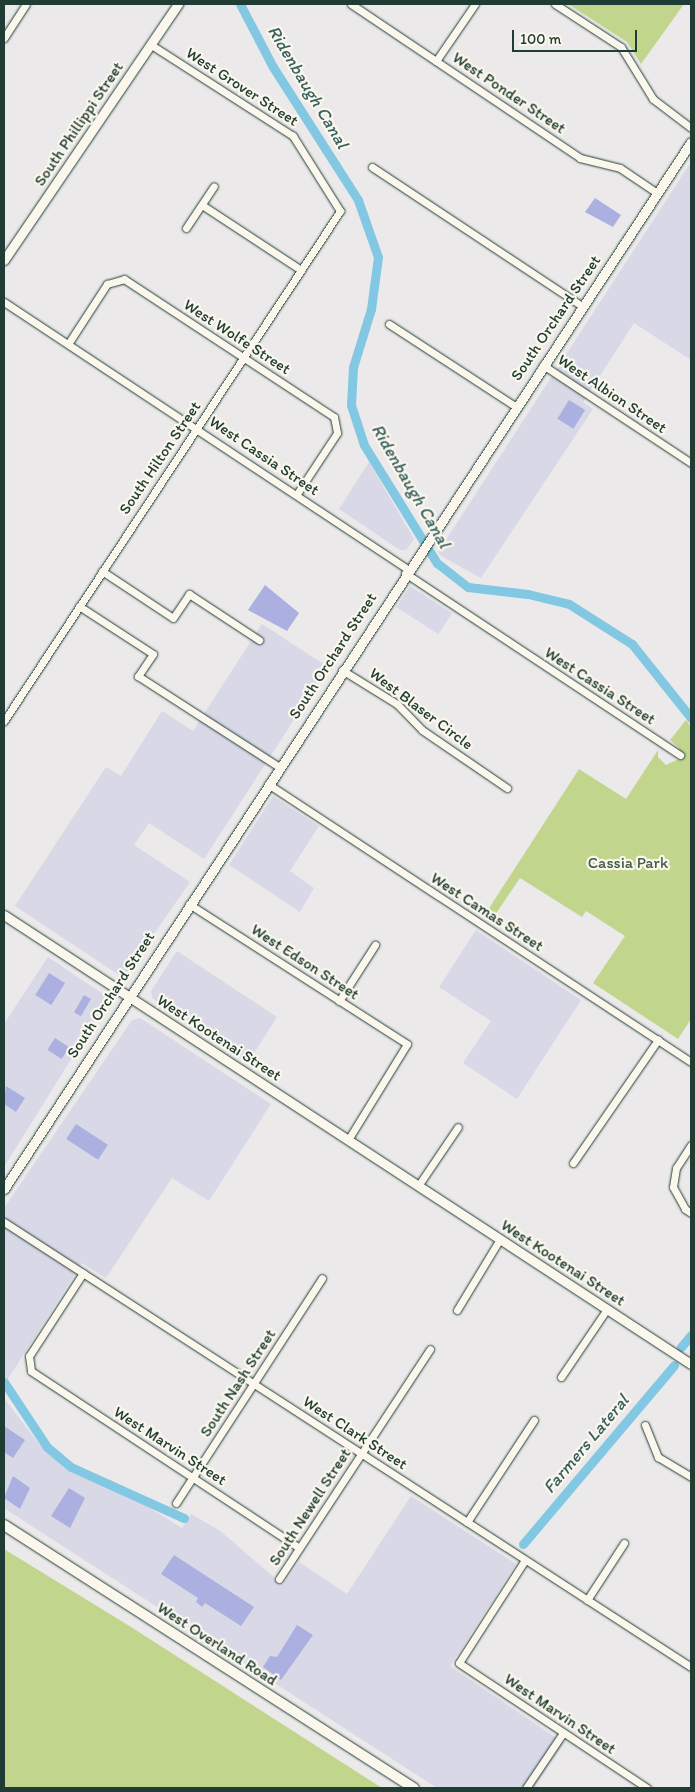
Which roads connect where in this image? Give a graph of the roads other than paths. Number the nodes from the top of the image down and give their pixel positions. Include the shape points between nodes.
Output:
1 (26, 4) edge
2 (178, 4) edge
3 (351, 4) edge
4 (475, 4) edge
5 (555, 4) edge
6 (4, 38) edge
7 (151, 45) junction
8 (436, 61) junction
9 (691, 128) edge
10 (691, 142) edge
11 (372, 167) dead end
12 (214, 186) dead end
13 (657, 193) junction
14 (202, 205) junction
15 (340, 211) joint
16 (186, 228) dead end
17 (4, 260) edge
18 (301, 270) junction
19 (4, 302) edge
20 (582, 306) junction
21 (389, 324) dead end
22 (68, 344) junction
23 (244, 358) junction
24 (543, 365) junction
25 (515, 406) junction
26 (197, 427) junction
27 (691, 463) edge
28 (296, 494) junction
29 (102, 571) junction
30 (406, 571) junction
31 (79, 606) junction
32 (259, 640) dead end
33 (342, 670) junction
34 (4, 721) edge
35 (680, 755) dead end
36 (279, 767) junction
37 (268, 784) junction
38 (507, 788) dead end
39 (189, 904) junction
40 (4, 915) edge
41 (375, 945) dead end
42 (128, 998) junction
43 (339, 1000) junction
44 (658, 1040) junction
45 (691, 1062) edge
46 (458, 1127) dead end
47 (348, 1140) junction
48 (691, 1145) edge
49 (573, 1163) dead end
50 (418, 1186) junction
51 (4, 1189) edge
52 (691, 1214) edge
53 (4, 1222) edge
54 (500, 1239) junction
55 (83, 1273) junction
56 (322, 1278) dead end
57 (457, 1310) dead end
58 (607, 1310) junction
59 (430, 1349) dead end
60 (691, 1364) edge
61 (561, 1377) dead end
62 (254, 1384) junction
63 (534, 1420) dead end
64 (645, 1425) dead end
65 (362, 1454) junction
66 (691, 1477) edge
67 (192, 1478) junction
68 (176, 1503) dead end
69 (467, 1522) junction
70 (4, 1525) edge
71 (624, 1543) dead end
72 (300, 1548) junction
73 (525, 1560) junction
74 (279, 1579) dead end
75 (587, 1600) junction
76 (691, 1667) edge
77 (563, 1733) junction
78 (414, 1788) edge
79 (526, 1788) edge
80 (647, 1788) edge

1 - 6 street
2 - 7 main road, South Phillippi Street
3 - 8 street, West Ponder Street
4 - 8 street
5 - 9 street via 621,47 653,99
7 - 15 street, West Grover Street via 293,136
7 - 17 main road, South Phillippi Street
8 - 13 street, West Ponder Street via 580,158 620,168
10 - 13 main road, South Orchard Street
11 - 20 street
12 - 14 street
13 - 20 main road, South Orchard Street
14 - 16 street
14 - 18 street
15 - 18 street, South Hilton Street
18 - 23 street, South Hilton Street
19 - 22 street, West Cassia Street
20 - 24 main road, South Orchard Street
21 - 25 street
22 - 23 street, West Wolfe Street via 107,284 124,279
22 - 26 street, West Cassia Street
23 - 26 street, South Hilton Street
23 - 28 street, West Wolfe Street via 334,417 338,425 337,433
24 - 25 main road, South Orchard Street
24 - 27 street, West Albion Street
25 - 30 main road, South Orchard Street
26 - 28 street, West Cassia Street
26 - 29 street, South Hilton Street
28 - 30 street, West Cassia Street
29 - 31 street, South Hilton Street
29 - 32 street via 173,618 189,594
30 - 33 main road, South Orchard Street
30 - 35 street, West Cassia Street
31 - 34 street, South Hilton Street
31 - 36 street via 153,654 138,676
33 - 36 main road, South Orchard Street
33 - 38 street, West Blaser Circle via 397,704 422,730
36 - 37 main road, South Orchard Street
37 - 39 main road, South Orchard Street
37 - 44 street, West Camas Street
39 - 42 main road, South Orchard Street
39 - 43 street, West Edson Street
40 - 42 main road, West Kootenai Street
41 - 43 street
42 - 47 main road, West Kootenai Street
42 - 51 main road, South Orchard Street
43 - 47 street, West Edson Street via 406,1044
44 - 45 street, West Camas Street
44 - 49 street
46 - 50 street
47 - 50 main road, West Kootenai Street
48 - 52 street via 676,1168 673,1187 684,1209
50 - 54 main road, West Kootenai Street
53 - 55 street, West Clark Street
54 - 57 street
54 - 58 main road, West Kootenai Street
55 - 62 street, West Clark Street
55 - 67 street, West Marvin Street via 29,1356 28,1364 32,1371
56 - 62 street, South Nash Street
58 - 60 main road, West Kootenai Street
58 - 61 street
59 - 65 street, South Newell Street
62 - 65 street, West Clark Street
62 - 67 street, South Nash Street
63 - 69 street
64 - 66 street via 658,1457
65 - 69 street, West Clark Street
65 - 72 street, South Newell Street
67 - 68 street, South Nash Street
67 - 72 street, West Marvin Street
69 - 73 street, West Clark Street
70 - 78 main road, West Overland Road
71 - 75 street
72 - 74 street, South Newell Street
73 - 75 street, West Clark Street
73 - 77 street, West Marvin Street via 459,1663
75 - 76 street, West Clark Street
77 - 79 street
77 - 80 street, West Marvin Street

